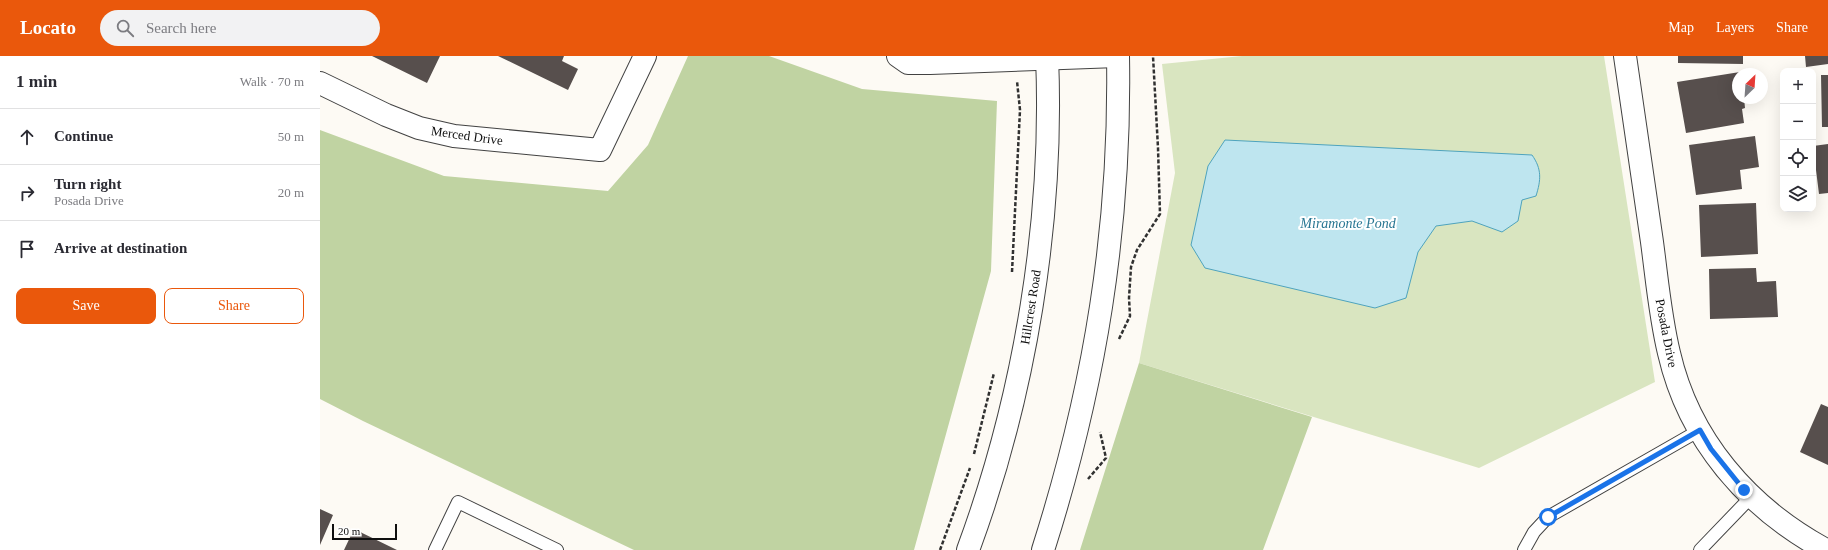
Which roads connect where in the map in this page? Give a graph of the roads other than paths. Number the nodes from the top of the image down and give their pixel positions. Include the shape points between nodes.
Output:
1 (645, 56) edge
2 (898, 56) edge
3 (1118, 56) edge
4 (1625, 56) edge
5 (1047, 58) edge
6 (320, 83) edge
7 (1700, 430) junction
8 (1751, 497) junction
9 (1703, 549) edge
10 (435, 550) edge
11 (557, 550) edge
12 (968, 550) edge
13 (1043, 550) edge
14 (1524, 550) edge
15 (1826, 550) edge

1 - 6 street, Merced Drive via 600,150 454,136 426,130 397,120
2 - 5 street via 908,63
3 - 5 street
3 - 13 street via 1116,188 1107,271 1088,386
4 - 7 street, Posada Drive via 1668,346 1676,378
5 - 12 street, Hillcrest Road via 1047,151 1029,322 1005,433
7 - 8 street, Posada Drive via 1726,470
7 - 14 lane via 1548,517 1534,532
8 - 9 lane
8 - 15 street, Posada Drive via 1783,524
10 - 11 lane via 458,502

